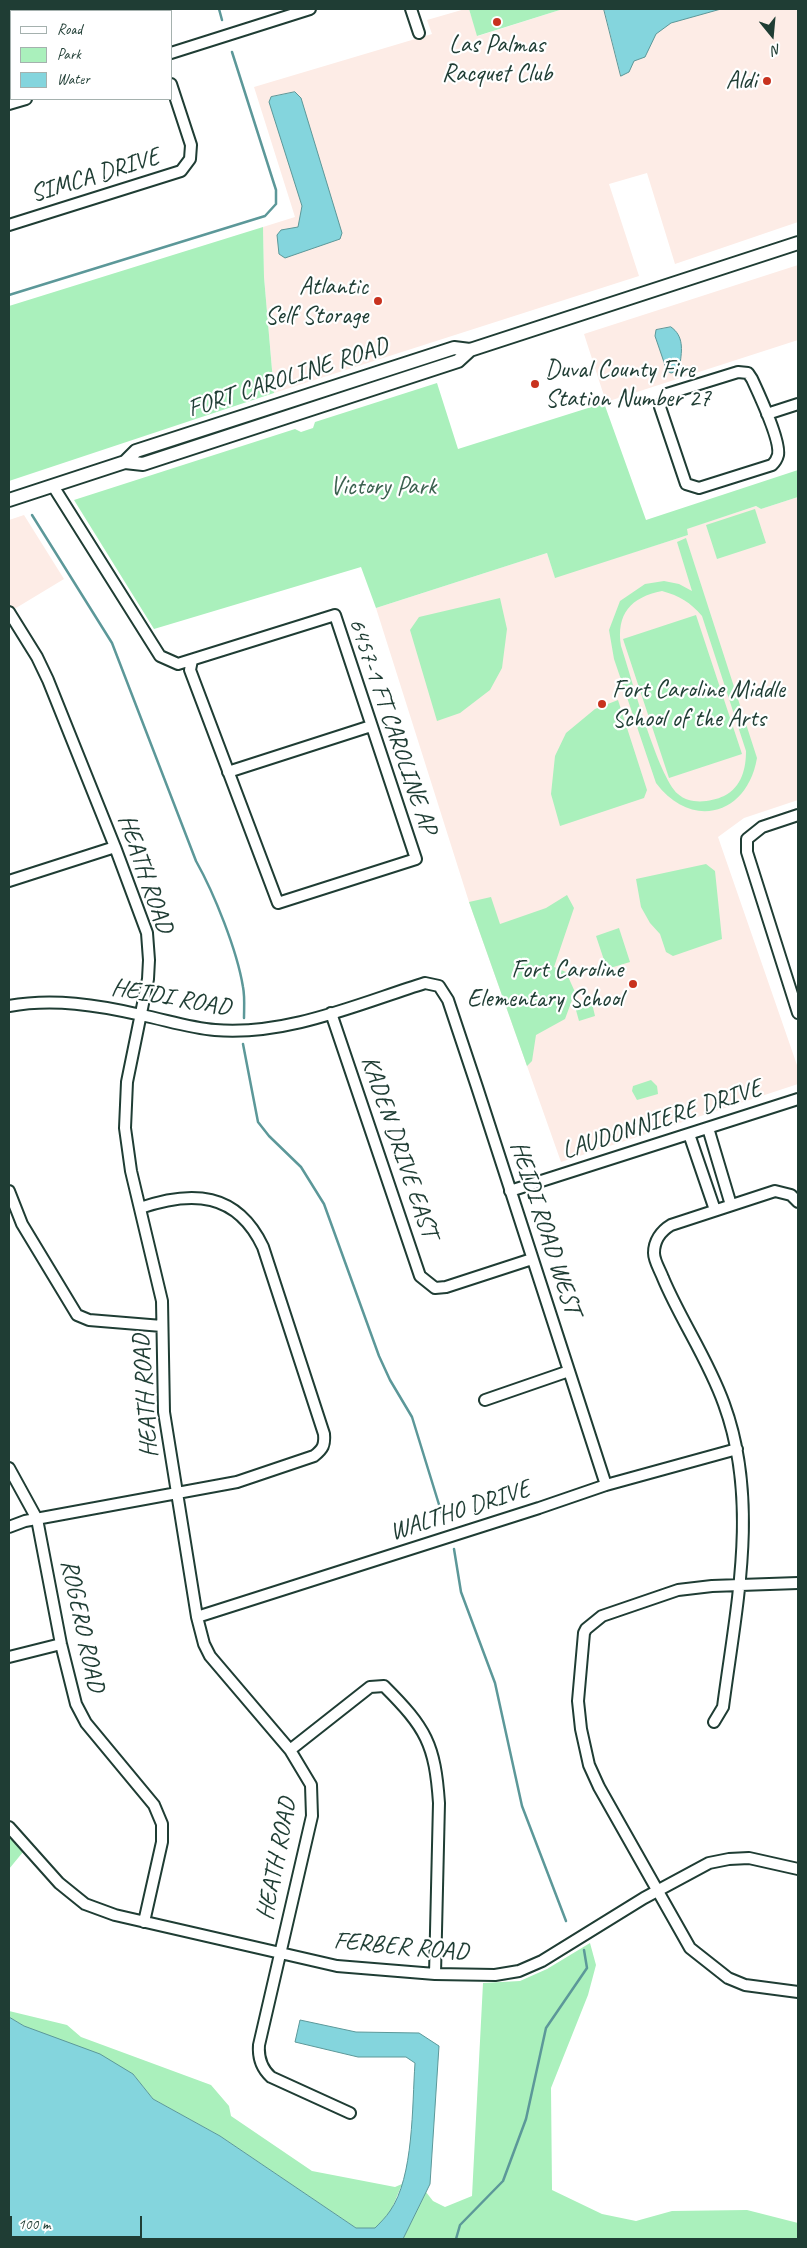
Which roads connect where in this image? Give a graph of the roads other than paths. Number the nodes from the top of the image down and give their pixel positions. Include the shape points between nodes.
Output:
1 (310, 9) edge
2 (411, 9) edge
3 (288, 12) edge
4 (418, 33) dead end
5 (172, 53) edge
6 (172, 87) edge
7 (23, 100) edge
8 (9, 104) edge
9 (9, 225) edge
10 (798, 243) edge
11 (798, 404) edge
12 (767, 414) junction
13 (53, 486) junction
14 (9, 500) edge
15 (9, 612) edge
16 (192, 660) junction
17 (371, 726) junction
18 (228, 772) junction
19 (798, 815) edge
20 (115, 847) junction
21 (9, 881) edge
22 (439, 986) joint
23 (9, 1006) edge
24 (331, 1013) junction
25 (798, 1013) edge
26 (140, 1014) junction
27 (798, 1099) edge
28 (708, 1128) junction
29 (689, 1134) junction
30 (9, 1191) edge
31 (510, 1191) junction
32 (795, 1198) edge
33 (731, 1205) junction
34 (140, 1208) junction
35 (715, 1210) junction
36 (532, 1259) junction
37 (162, 1326) junction
38 (569, 1371) junction
39 (485, 1400) dead end
40 (737, 1449) junction
41 (9, 1468) edge
42 (606, 1485) junction
43 (176, 1494) junction
44 (37, 1519) junction
45 (9, 1526) edge
46 (798, 1583) edge
47 (738, 1586) junction
48 (197, 1617) junction
49 (61, 1644) junction
50 (9, 1657) edge
51 (714, 1722) dead end
52 (290, 1750) junction
53 (9, 1827) edge
54 (798, 1869) edge
55 (658, 1892) junction
56 (144, 1922) junction
57 (279, 1953) junction
58 (434, 1974) junction
59 (798, 1992) edge
60 (350, 2113) dead end

1 - 3 street
2 - 4 street
3 - 5 street
6 - 9 street, SIMCA DRIVE via 190,145 190,159 181,171
7 - 8 street
10 - 13 street, FORT CAROLINE ROAD via 470,350 454,348 153,445 136,451 125,462
11 - 12 street
12 - 12 street via 779,452 772,465 699,488 686,484 660,407 667,394 738,372 748,373
13 - 14 street, FORT CAROLINE ROAD
13 - 16 street via 160,656 178,664
15 - 20 street, HEATH ROAD via 48,680
16 - 17 street, 6457-1 FT CAROLINE AP via 334,615
16 - 18 street via 190,670
17 - 18 street
17 - 18 street, 6457-1 FT CAROLINE AP via 416,859 345,882 278,903
19 - 25 street via 762,827 747,839 750,866
20 - 21 street
20 - 26 street, HEATH ROAD via 147,933 149,960
22 - 24 street, HEIDI ROAD via 425,982
22 - 31 street, HEIDI ROAD WEST via 448,1000
23 - 26 street, HEIDI ROAD via 66,1002
24 - 26 street, HEIDI ROAD via 270,1029 237,1031 200,1028
24 - 36 street, KADEN DRIVE EAST via 420,1276 435,1288 446,1288
26 - 34 street, HEATH ROAD via 125,1108 131,1172
27 - 28 street, LAUDONNIERE DRIVE
28 - 29 street, LAUDONNIERE DRIVE
28 - 33 street
29 - 31 street, LAUDONNIERE DRIVE
29 - 35 street
30 - 37 street via 22,1224 77,1315 89,1320
31 - 36 street, HEIDI ROAD WEST
32 - 33 street via 775,1191
33 - 35 street
34 - 37 street, HEATH ROAD via 162,1301
34 - 43 street via 175,1198 205,1198 235,1210 256,1231 324,1434 325,1444 314,1456 237,1482
35 - 40 street via 663,1230 656,1241 654,1257 674,1303 711,1372
36 - 38 street, HEIDI ROAD WEST
37 - 43 street, HEATH ROAD via 164,1412
38 - 39 street
38 - 42 street, HEIDI ROAD WEST
40 - 42 street, WALTHO DRIVE
40 - 47 street via 744,1539
41 - 44 street, ROGERO ROAD
42 - 48 street, WALTHO DRIVE
43 - 44 street
43 - 48 street, HEATH ROAD
44 - 45 street
44 - 49 street, ROGERO ROAD
46 - 47 street
47 - 51 street via 723,1707
47 - 55 street via 678,1590 602,1616 586,1628 578,1702 585,1750 599,1787
48 - 52 street, HEATH ROAD via 210,1656
49 - 50 street
49 - 56 street, ROGERO ROAD via 76,1704 86,1723 154,1805 162,1824 162,1842
52 - 57 street, HEATH ROAD via 307,1775 313,1800 304,1856
52 - 58 street via 364,1690 376,1685 384,1686 414,1718 429,1742 435,1760 439,1804
53 - 56 street, FERBER ROAD via 59,1883 86,1904
54 - 55 street, FERBER ROAD via 749,1858 729,1859 709,1863
55 - 58 street, FERBER ROAD via 542,1961 519,1971 495,1975
55 - 59 street via 690,1948 728,1978 745,1985
56 - 57 street, FERBER ROAD
57 - 58 street, FERBER ROAD via 357,1968
57 - 60 street, HEATH ROAD via 259,2045 261,2064 265,2072 276,2080

